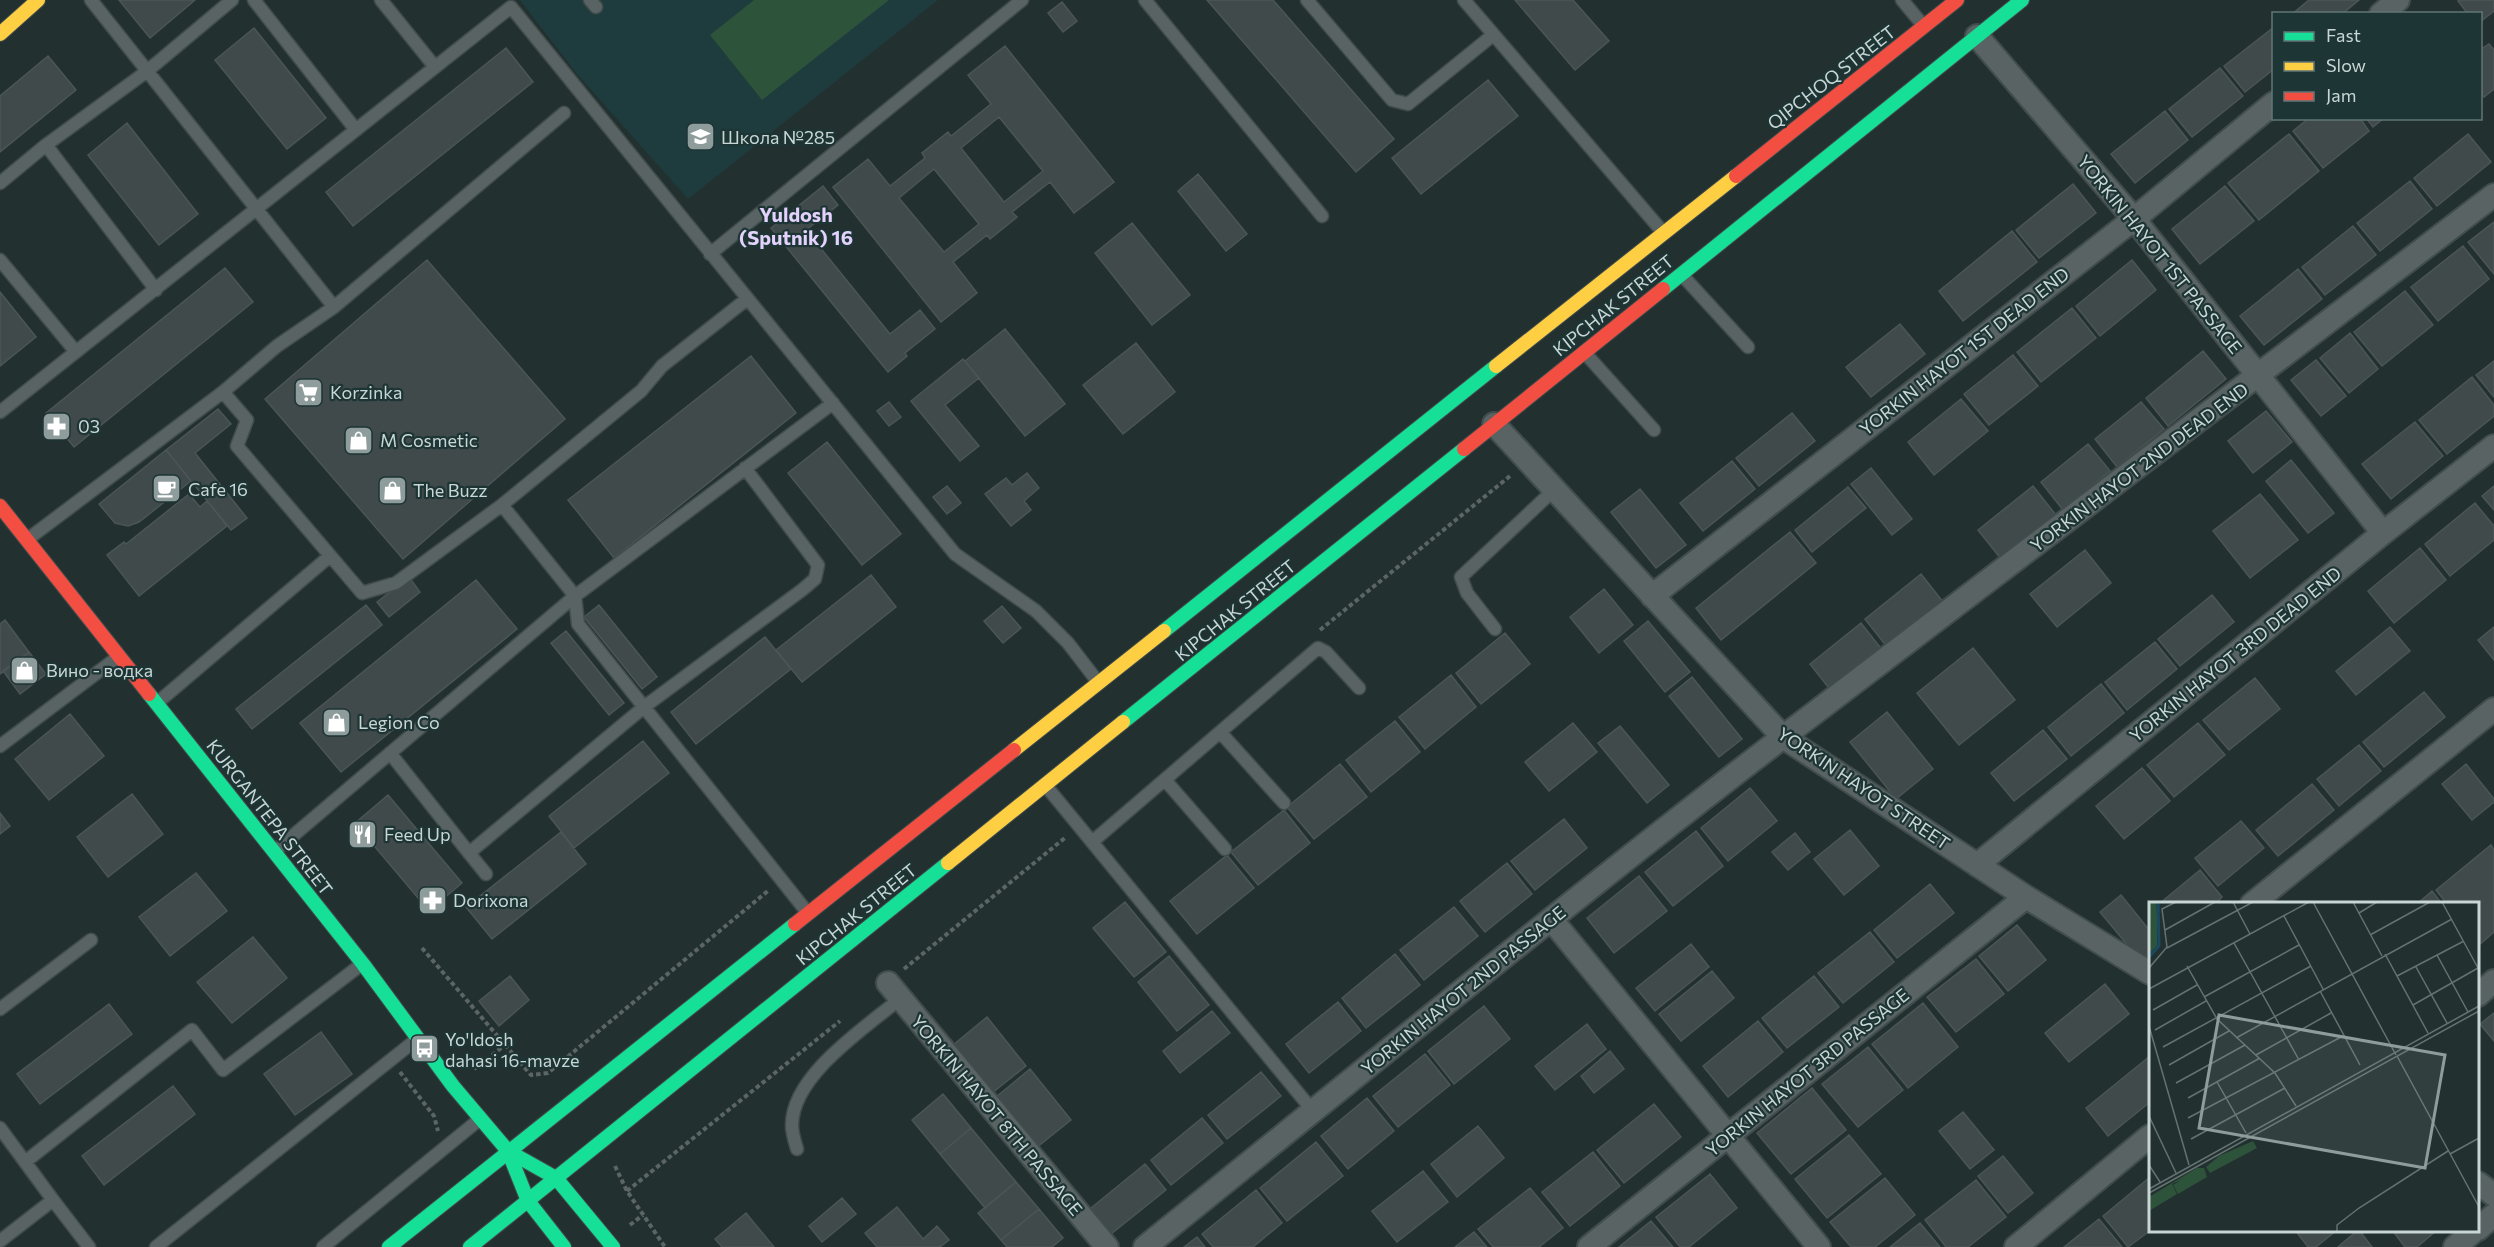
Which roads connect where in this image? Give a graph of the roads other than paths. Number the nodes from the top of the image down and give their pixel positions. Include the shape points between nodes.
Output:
1 (38, 0) edge
2 (91, 0) edge
3 (232, 0) edge
4 (254, 0) edge
5 (381, 0) edge
6 (1022, 0) edge
7 (1145, 0) edge
8 (1307, 0) edge
9 (1464, 0) edge
10 (1902, 0) edge
11 (1957, 0) edge
12 (2022, 0) edge
13 (2398, 0) edge
14 (515, 4) edge
15 (2383, 12) edge
16 (1924, 26) junction
17 (0, 34) edge
18 (1493, 35) junction
19 (1977, 36) junction
20 (435, 67) junction
21 (146, 72) junction
22 (2272, 105) edge
23 (564, 113) dead end
24 (356, 130) junction
25 (46, 145) junction
26 (1727, 182) junction
27 (0, 183) edge
28 (2494, 195) edge
29 (257, 210) junction
30 (1755, 215) junction
31 (1322, 216) dead end
32 (2134, 219) junction
33 (1664, 233) junction
34 (710, 254) junction
35 (0, 260) edge
36 (1681, 274) junction
37 (156, 290) junction
38 (747, 299) junction
39 (334, 307) junction
40 (1748, 347) dead end
41 (76, 352) junction
42 (1584, 352) junction
43 (2260, 376) junction
44 (223, 392) junction
45 (833, 403) junction
46 (0, 412) edge
47 (1494, 424) junction
48 (1654, 430) dead end
49 (2494, 446) edge
50 (745, 468) junction
51 (1555, 489) junction
52 (502, 505) junction
53 (0, 507) edge
54 (2383, 533) junction
55 (27, 540) junction
56 (330, 556) junction
57 (575, 596) junction
58 (1652, 596) junction
59 (1495, 629) dead end
60 (119, 656) junction
61 (1098, 682) junction
62 (1359, 688) dead end
63 (156, 703) junction
64 (644, 707) junction
65 (2494, 710) edge
66 (1220, 732) junction
67 (1783, 737) junction
68 (0, 746) edge
69 (390, 753) junction
70 (1165, 780) junction
71 (1046, 785) junction
72 (1284, 803) dead end
73 (1092, 842) junction
74 (1225, 849) dead end
75 (274, 851) junction
76 (469, 853) junction
77 (1977, 865) junction
78 (486, 874) dead end
79 (2026, 897) junction
80 (2253, 902) edge
81 (808, 913) junction
82 (1551, 919) junction
83 (91, 940) dead end
84 (363, 964) junction
85 (2149, 972) edge
86 (2494, 981) edge
87 (894, 991) joint
88 (2479, 994) edge
89 (0, 1009) edge
90 (417, 1040) junction
91 (1313, 1112) junction
92 (481, 1118) junction
93 (0, 1128) edge
94 (1728, 1135) junction
95 (2149, 1138) edge
96 (797, 1149) dead end
97 (508, 1151) junction
98 (25, 1162) junction
99 (556, 1178) junction
100 (2479, 1184) edge
101 (2494, 1195) edge
102 (53, 1200) junction
103 (528, 1201) junction
104 (2494, 1215) edge
105 (2479, 1228) edge
106 (2474, 1232) edge
107 (0, 1241) edge
108 (89, 1247) edge
109 (156, 1247) edge
110 (323, 1247) edge
111 (389, 1247) edge
112 (470, 1247) edge
113 (564, 1247) edge
114 (613, 1247) edge
115 (1107, 1247) edge
116 (1145, 1247) edge
117 (1589, 1247) edge
118 (1819, 1247) edge
119 (2016, 1247) edge
120 (2455, 1247) edge

1 - 17 main road
2 - 21 lane
3 - 21 lane
4 - 24 lane
5 - 20 lane
6 - 34 lane
7 - 31 lane
8 - 18 lane via 1392,99 1408,104
9 - 18 lane
10 - 16 lane
11 - 16 main road, QIPCHOQ STREET
12 - 19 main road, KIPCHAK STREET
13 - 15 street
14 - 20 lane
14 - 34 lane
16 - 26 main road, QIPCHOQ STREET
18 - 33 lane
19 - 30 main road, KIPCHAK STREET
19 - 32 street, YORKIN HAYOT 1ST PASSAGE
20 - 24 lane
21 - 25 lane
21 - 29 lane
22 - 32 street, YORKIN HAYOT 1ST DEAD END
23 - 39 lane
24 - 29 lane
25 - 27 lane
25 - 37 lane
26 - 30 main road via 1733,207
26 - 33 main road, KIPCHAK STREET
28 - 43 street, YORKIN HAYOT 2ND DEAD END
29 - 37 lane
29 - 39 lane
30 - 36 main road, KIPCHAK STREET
32 - 43 street, YORKIN HAYOT 1ST PASSAGE
32 - 58 street, YORKIN HAYOT 1ST DEAD END
33 - 61 main road, KIPCHAK STREET
34 - 38 lane
35 - 41 lane
36 - 40 lane
36 - 42 main road, KIPCHAK STREET
37 - 41 lane
38 - 45 lane
38 - 52 lane via 662,366 642,391
39 - 44 lane via 277,346
41 - 46 lane
42 - 47 main road, KIPCHAK STREET
42 - 48 lane
43 - 54 street, YORKIN HAYOT 1ST PASSAGE
43 - 67 street, YORKIN HAYOT 2ND DEAD END
44 - 55 lane
44 - 56 lane via 247,420 237,446
45 - 50 lane
45 - 61 lane via 955,554 1036,611 1068,643
47 - 51 street, YORKIN HAYOT STREET
47 - 71 main road, KIPCHAK STREET
49 - 54 street, YORKIN HAYOT 3RD DEAD END
50 - 57 lane
50 - 64 lane via 818,565 815,579
51 - 58 street, YORKIN HAYOT STREET
51 - 59 lane via 1461,577 1467,593
52 - 56 lane via 396,583 362,594
52 - 57 lane
53 - 55 main road, KURGANTEPA STREET
54 - 77 street, YORKIN HAYOT 3RD DEAD END
55 - 60 main road, KURGANTEPA STREET
56 - 63 lane
57 - 64 lane via 578,624
57 - 69 lane
58 - 67 street, YORKIN HAYOT STREET
60 - 63 main road, KURGANTEPA STREET
60 - 68 lane
61 - 81 main road, KIPCHAK STREET
62 - 66 lane via 1318,648
63 - 75 main road, KURGANTEPA STREET
64 - 76 lane
64 - 81 lane
65 - 80 street
66 - 70 lane
66 - 72 lane
67 - 77 street, YORKIN HAYOT STREET
67 - 82 street, YORKIN HAYOT 2ND PASSAGE
69 - 75 lane
69 - 76 lane
70 - 73 lane
70 - 74 lane
71 - 73 lane
71 - 99 main road, KIPCHAK STREET
73 - 91 lane
75 - 84 main road, KURGANTEPA STREET
76 - 78 lane
77 - 79 street, YORKIN HAYOT STREET
79 - 85 street, YORKIN HAYOT STREET
79 - 94 street, YORKIN HAYOT 3RD PASSAGE
81 - 97 main road, KIPCHAK STREET
82 - 91 street, YORKIN HAYOT 2ND PASSAGE
82 - 94 street
83 - 89 lane
84 - 90 main road, KURGANTEPA STREET
84 - 98 lane via 223,1070 192,1030
86 - 88 street
87 - 96 lane via 816,1071 800,1095 791,1125
87 - 115 street, YORKIN HAYOT 8TH PASSAGE
90 - 92 main road, KURGANTEPA STREET
90 - 109 lane
91 - 116 street, YORKIN HAYOT 2ND PASSAGE
92 - 97 main road, KURGANTEPA STREET
92 - 110 lane
93 - 98 lane
94 - 117 street, YORKIN HAYOT 3RD PASSAGE
94 - 118 street
95 - 119 street
97 - 99 main road
97 - 103 main road
97 - 111 main road, KIPCHAK STREET
98 - 102 lane
99 - 103 main road, KIPCHAK STREET
99 - 114 main road
100 - 101 street
102 - 107 lane
102 - 108 lane
103 - 112 main road, KIPCHAK STREET
103 - 113 main road
104 - 105 street
106 - 120 street

